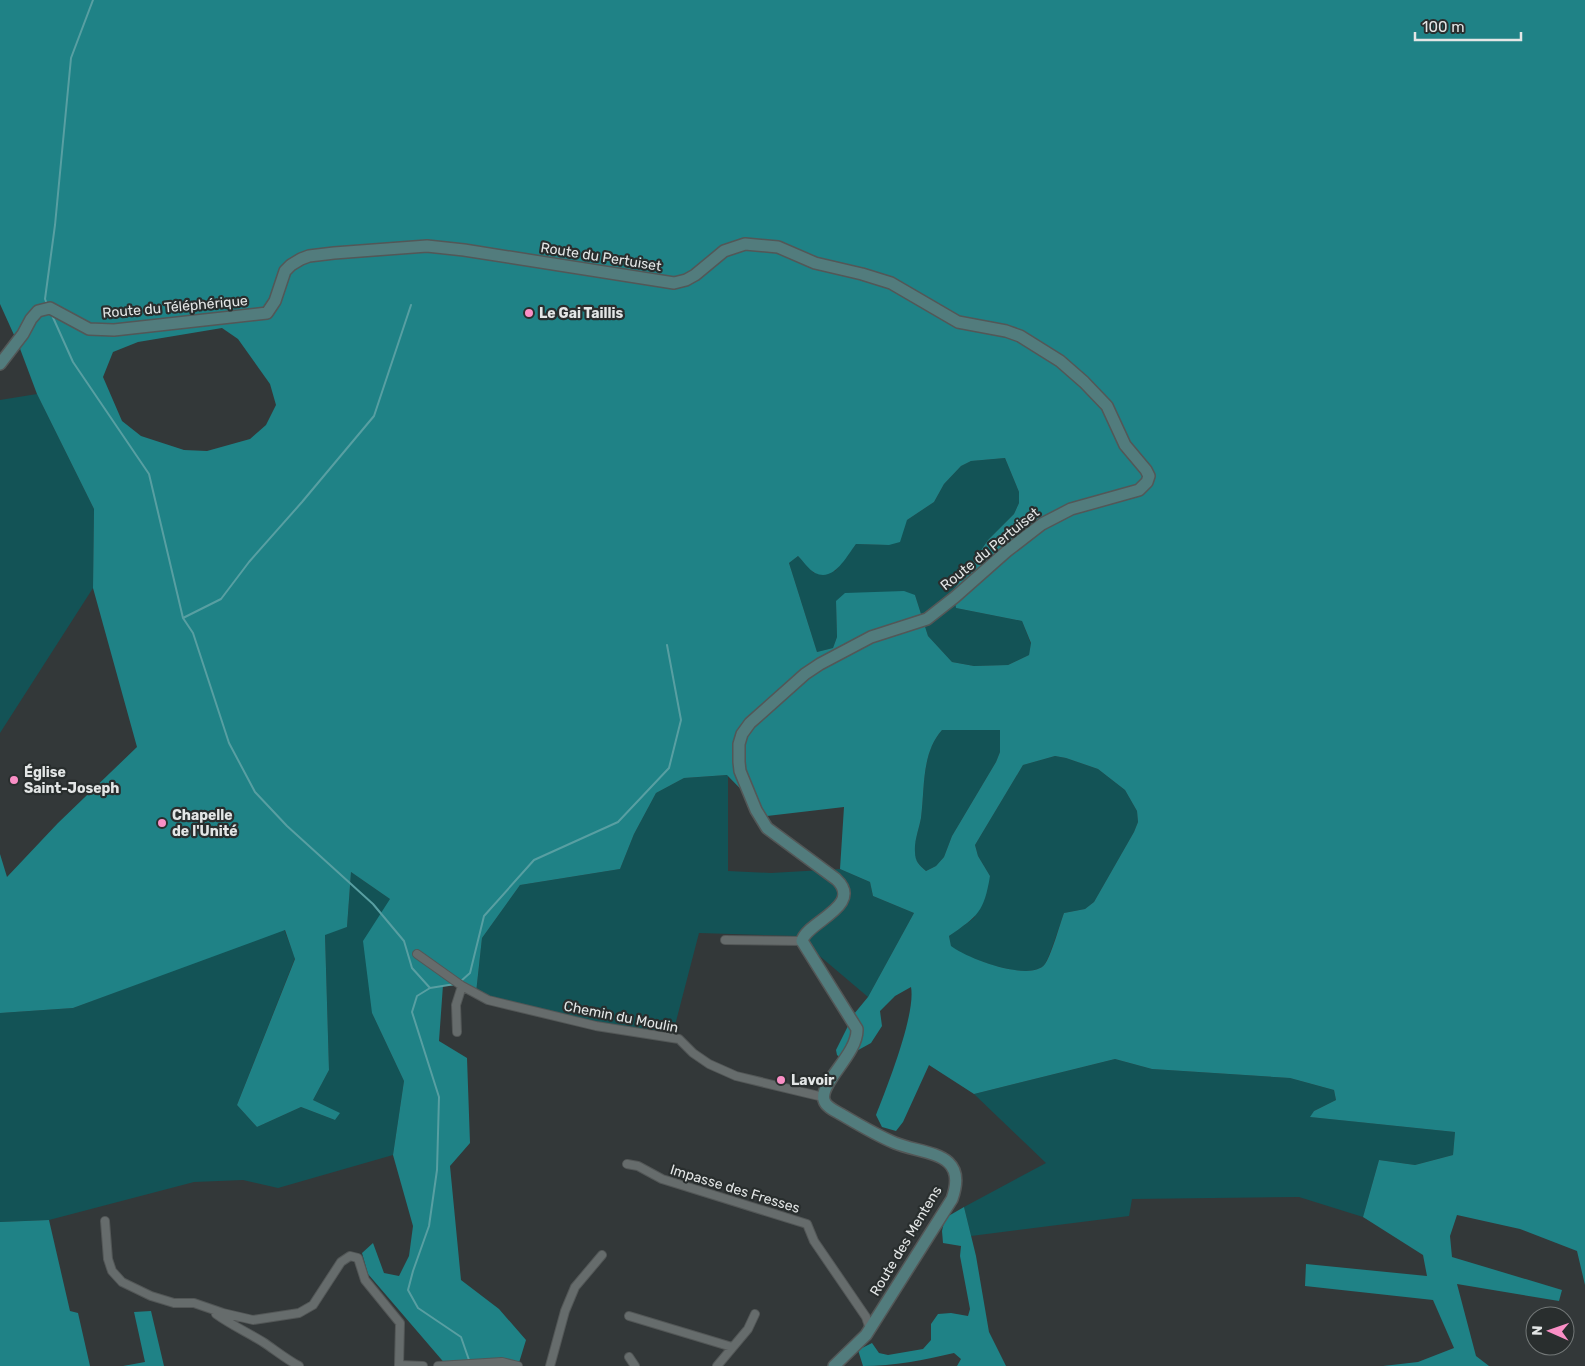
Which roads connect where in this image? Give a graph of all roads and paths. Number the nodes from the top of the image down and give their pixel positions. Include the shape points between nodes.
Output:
1 (266, 313) joint
2 (0, 364) edge
3 (726, 940) dead end
4 (802, 941) junction
5 (417, 954) dead end
6 (460, 984) junction
7 (457, 1032) dead end
8 (824, 1100) junction
9 (627, 1164) dead end
10 (105, 1221) dead end
11 (602, 1256) dead end
12 (209, 1308) junction
13 (755, 1314) dead end
14 (628, 1316) dead end
15 (870, 1329) junction
16 (732, 1348) junction
17 (629, 1357) dead end
18 (399, 1365) edge
19 (298, 1366) edge
20 (423, 1366) edge
21 (438, 1366) edge
22 (518, 1366) edge
23 (550, 1366) edge
24 (635, 1366) edge
25 (717, 1366) edge
26 (834, 1366) edge

1 - 2 street, Route du Téléphérique via 114,330 89,329 50,308 38,311
1 - 4 street, Route du Pertuiset via 275,300 285,271 309,256 427,246 674,283 695,275 724,251 745,244 758,244 778,247 815,263 891,283 958,322 1020,336 1060,361 1107,406 1125,445 1149,476 1139,490 1071,509 1042,524 927,618 871,637 805,674 758,715 742,734 740,771 767,828 842,885 842,899 838,906 806,933
3 - 4 street
4 - 8 street via 858,1035 853,1048 828,1084
5 - 6 street, Chemin du Moulin
6 - 7 street via 456,1005
6 - 8 street, Chemin du Moulin via 488,1000 596,1026 679,1039 709,1064 736,1076
8 - 15 street, Route des Mentens via 830,1108 878,1135 940,1156 955,1175 952,1199
9 - 15 street, Impasse des Fresses via 662,1179 807,1224 814,1241 866,1317
10 - 12 street via 108,1259 112,1271 122,1282 174,1303 194,1302
11 - 23 street via 575,1287
12 - 18 street via 253,1320 299,1313 313,1305 341,1262 350,1256 358,1258 365,1280 400,1323
12 - 19 street via 230,1325
13 - 16 street via 748,1329
14 - 16 street
15 - 26 street, Route des Mentens
16 - 25 street
17 - 24 street
18 - 20 street
21 - 22 street via 502,1362

